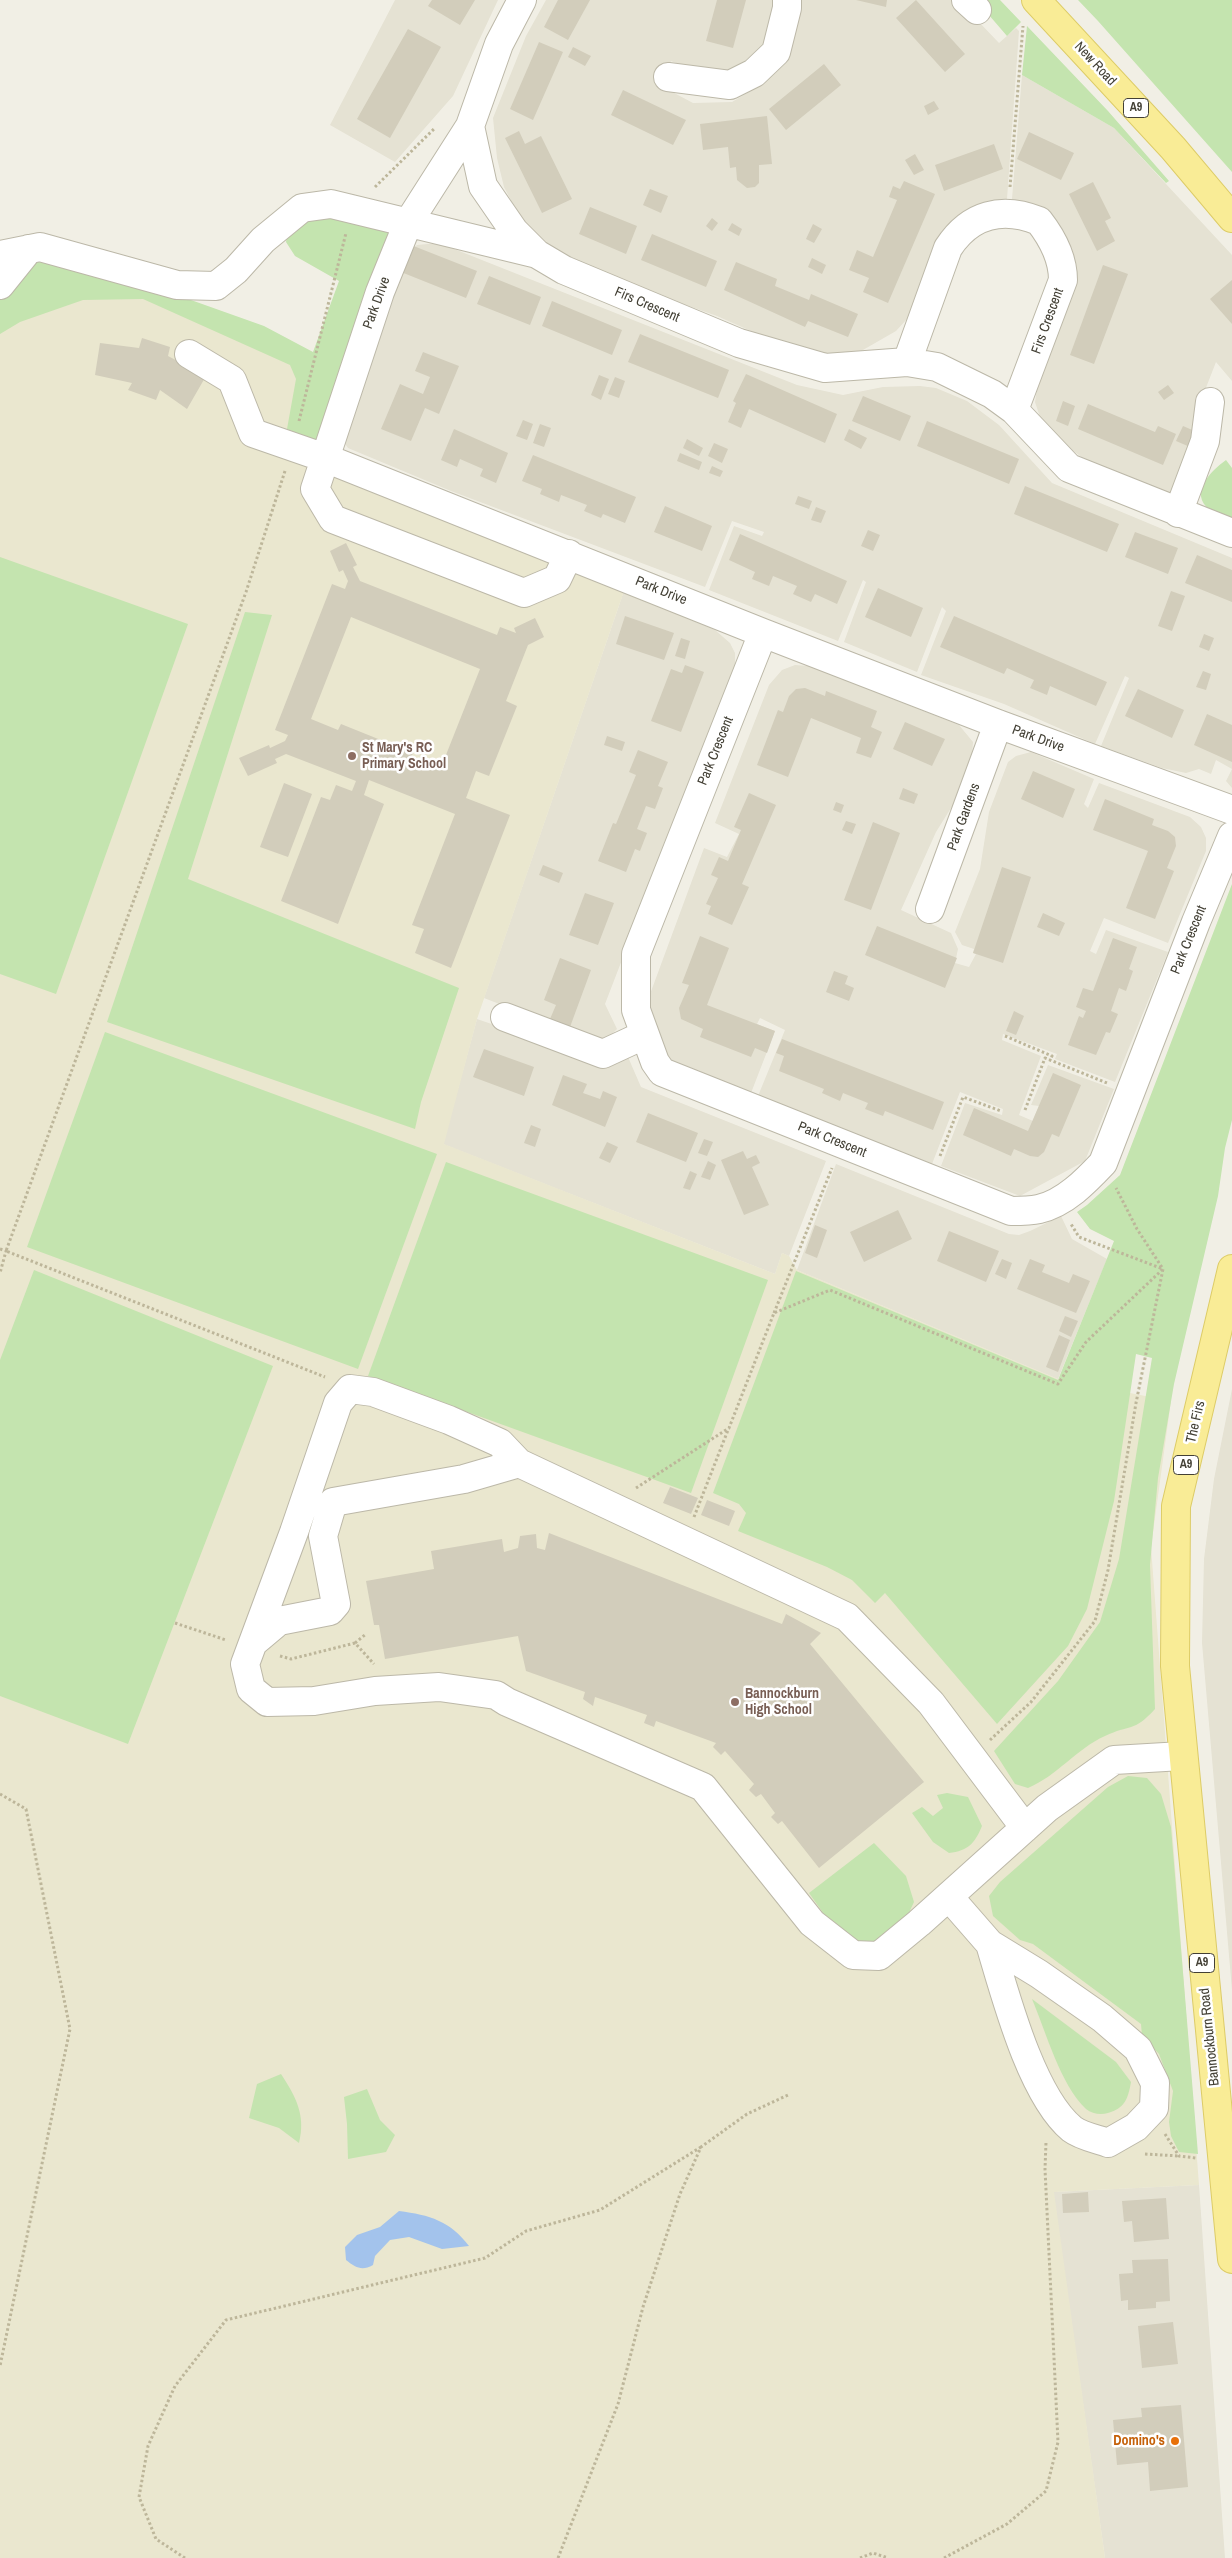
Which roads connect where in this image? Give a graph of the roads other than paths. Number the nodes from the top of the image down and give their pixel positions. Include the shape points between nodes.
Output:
1 (522, 0) edge
2 (787, 0) edge
3 (1030, 10) edge
4 (668, 77) dead end
5 (470, 126) junction
6 (1232, 218) edge
7 (408, 223) junction
8 (29, 249) junction
9 (537, 254) junction
10 (0, 255) edge
11 (0, 285) edge
12 (189, 354) dead end
13 (907, 362) junction
14 (1210, 402) dead end
15 (1014, 410) junction
16 (324, 458) junction
17 (1178, 512) junction
18 (1232, 533) edge
19 (569, 554) junction
20 (763, 633) junction
21 (998, 724) junction
22 (1232, 810) edge
23 (1232, 836) edge
24 (930, 909) dead end
25 (505, 1017) dead end
26 (644, 1035) junction
27 (1232, 1269) edge
28 (519, 1463) junction
29 (252, 1646) junction
30 (1175, 1666) joint
31 (1182, 1756) junction
32 (1025, 1828) junction
33 (948, 1897) junction
34 (990, 1944) junction
35 (1232, 2259) edge

1 - 5 street via 499,44
2 - 4 street via 776,52 754,73 730,85
3 - 6 main road, New Road / A9 via 1173,148
5 - 7 street
5 - 9 street, Firs Crescent via 483,186 514,231
7 - 8 street, Firs Crescent via 331,204 302,208 216,286 177,285 40,247
7 - 9 street, Firs Crescent
7 - 16 street, Park Drive via 380,292
8 - 10 street, Firs Crescent
8 - 11 street
9 - 13 street, Firs Crescent via 564,270 739,343 824,368
12 - 16 street via 232,380 253,433
13 - 15 street, Firs Crescent via 937,367 970,382
13 - 15 street, Firs Crescent via 948,248 957,234 972,222 1008,212 1039,221 1056,247 1063,280
14 - 17 street via 1205,441
15 - 17 street, Firs Crescent via 1069,468
16 - 19 street, Park Drive
16 - 19 street via 315,489 333,519 400,546 524,592 557,578
17 - 18 street, Firs Crescent
19 - 20 street, Park Drive
20 - 21 street, Park Drive
20 - 26 street, Park Crescent via 636,954 636,1010
21 - 22 street, Park Drive
21 - 24 street, Park Gardens
23 - 26 street, Park Crescent via 1102,1163 1059,1202 1038,1210 1011,1211 662,1072
25 - 26 street via 603,1054
27 - 30 main road, The Firs / A9 via 1176,1506
28 - 29 street via 464,1479 333,1502 323,1536 336,1604 330,1611 279,1621
28 - 29 street via 500,1443 449,1420 373,1392 350,1390 338,1403
28 - 32 street via 847,1617 931,1703
29 - 33 street via 245,1664 250,1689 267,1702 314,1701 374,1690 439,1687 496,1695 703,1786 812,1923 853,1955 879,1956
30 - 31 main road, Bannockburn Road / A9
31 - 32 street via 1114,1760 1047,1808
31 - 35 main road, Bannockburn Road / A9
32 - 33 street
33 - 34 street
34 - 34 street via 1102,2018 1138,2049 1155,2083 1154,2108 1136,2127 1108,2143 1073,2129 1047,2098 1013,2024

